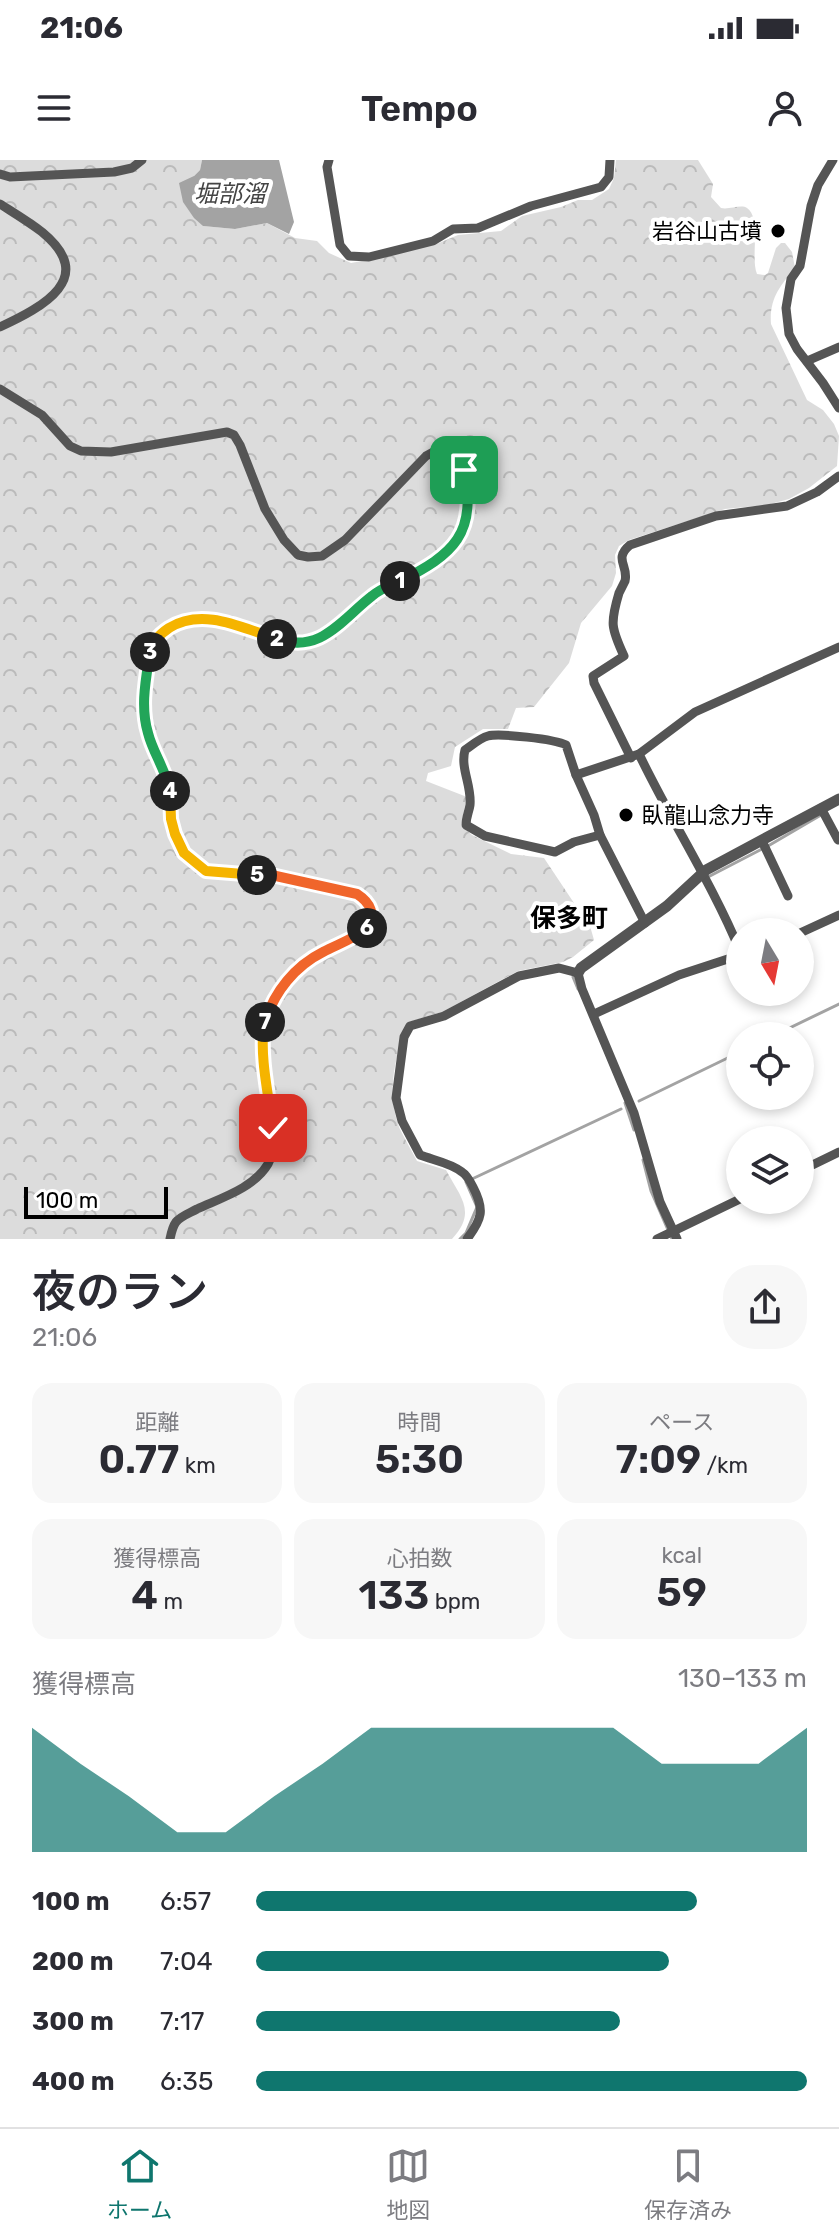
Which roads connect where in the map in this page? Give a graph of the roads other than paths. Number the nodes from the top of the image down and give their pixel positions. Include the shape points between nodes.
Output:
1 (142, 160) edge
2 (329, 160) edge
3 (610, 160) edge
4 (833, 160) edge
5 (0, 174) edge
6 (0, 204) edge
7 (0, 327) edge
8 (839, 347) edge
9 (807, 361) junction
10 (0, 389) edge
11 (839, 408) edge
12 (839, 476) edge
13 (839, 647) edge
14 (635, 756) junction
15 (576, 775) junction
16 (839, 799) edge
17 (821, 808) junction
18 (600, 835) junction
19 (838, 840) edge
20 (765, 845) junction
21 (703, 873) junction
22 (788, 896) dead end
23 (839, 915) edge
24 (643, 918) junction
25 (726, 918) edge
26 (814, 927) edge
27 (726, 958) edge
28 (575, 972) junction
29 (594, 1014) junction
30 (839, 1152) edge
31 (814, 1164) edge
32 (726, 1206) edge
33 (668, 1236) edge
34 (170, 1239) edge
35 (467, 1239) edge

1 - 5 street via 114,172
2 - 3 street via 340,245 349,256 369,257 601,187 609,177
4 - 9 street via 811,206 786,308 789,334
6 - 7 street via 43,233 67,267 55,293
8 - 9 street
9 - 11 street
10 - 34 street via 42,415 81,451 111,452 234,435 265,509 298,555 322,556 345,540 437,450 447,448 456,454 468,486 464,528 453,547 428,567 375,593 323,637 290,644 198,618 178,623 151,647 144,717 167,774 171,819 184,853 206,871 276,876 357,894 371,907 372,919 356,937 307,961 269,1008 264,1061 273,1128 270,1161 248,1184 176,1222
12 - 14 street via 787,506 716,516 630,545 623,553 625,580 612,625 624,656 593,676
13 - 14 street via 695,712
14 - 15 street
14 - 21 street
15 - 18 street
15 - 18 street via 561,742 488,736 465,750 470,803 466,825 485,836 555,852
16 - 17 street
17 - 19 street
17 - 20 street
18 - 24 street
20 - 21 street
20 - 22 street
21 - 24 street via 667,906
21 - 25 street
23 - 26 street
24 - 28 street
27 - 29 street
28 - 29 street
28 - 35 street via 559,968 519,976 444,1016 410,1026 404,1037 396,1098 402,1121 420,1155 463,1172 470,1181 482,1211
29 - 33 street via 634,1113
30 - 31 street
32 - 33 street

